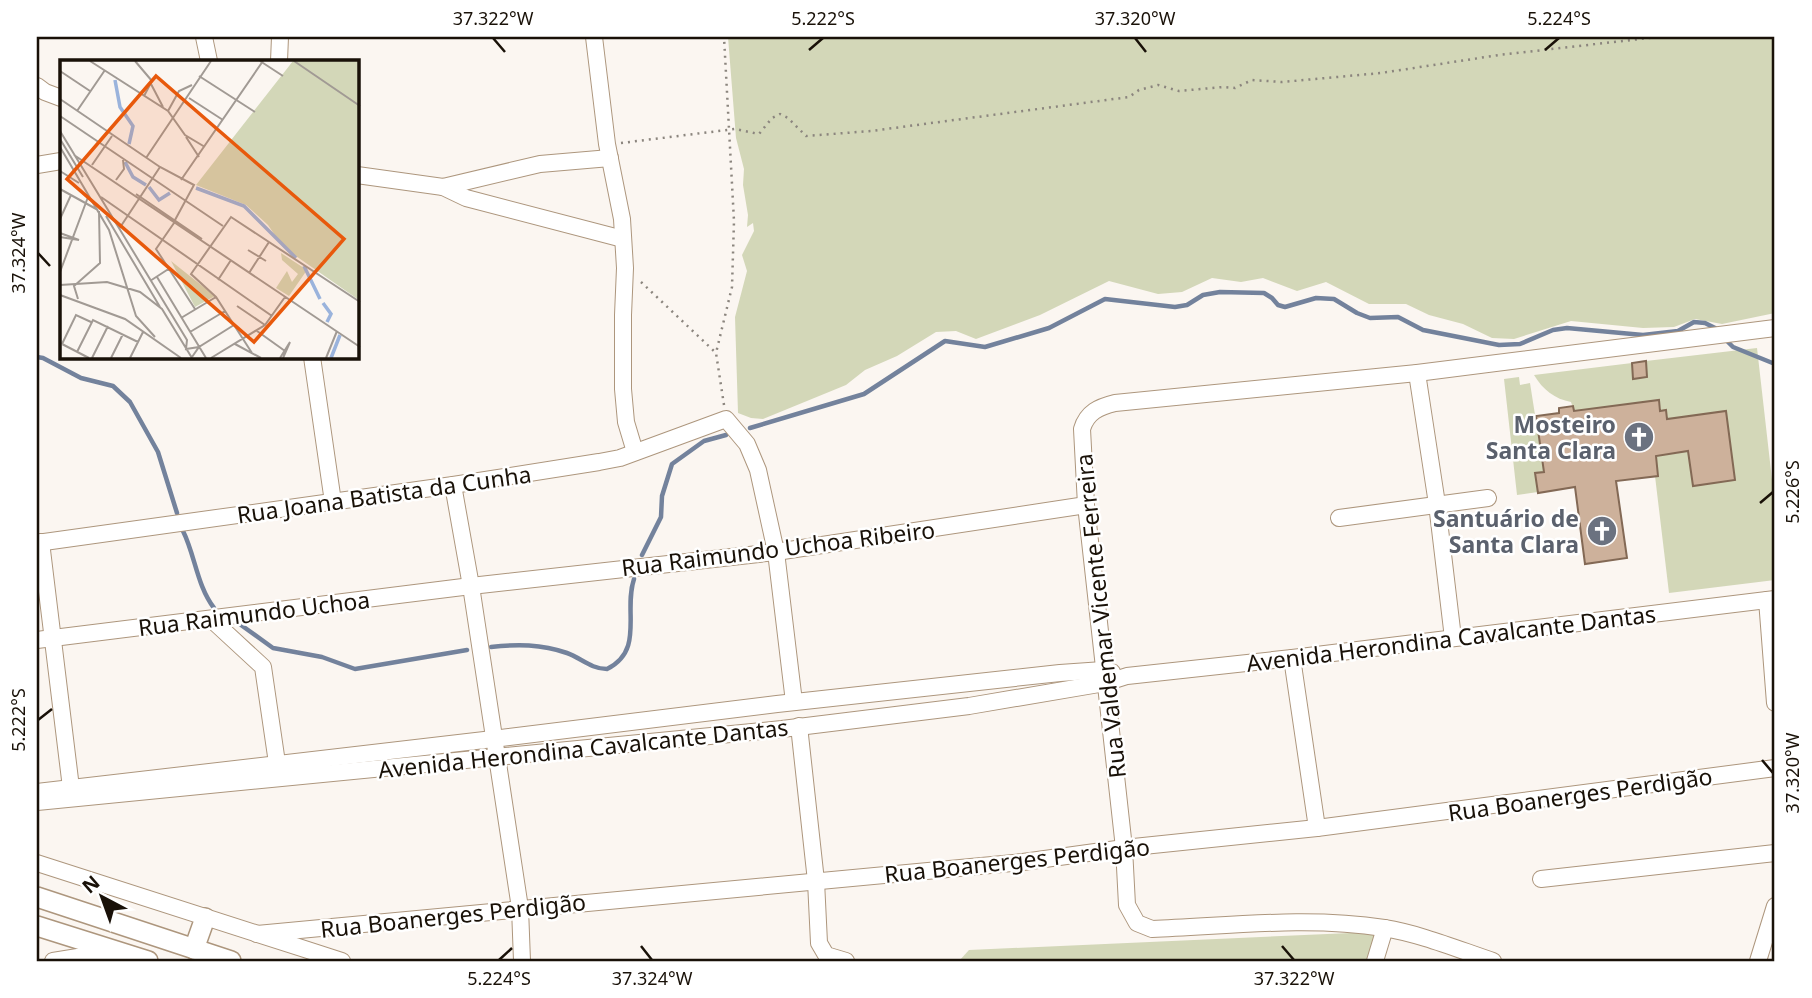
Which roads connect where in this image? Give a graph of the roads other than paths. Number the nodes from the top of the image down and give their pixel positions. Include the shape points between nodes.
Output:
1 (204, 37) edge
2 (280, 37) edge
3 (594, 37) edge
4 (209, 60) edge
5 (279, 60) edge
6 (37, 86) edge
7 (60, 98) edge
8 (608, 151) junction
9 (60, 161) edge
10 (37, 164) edge
11 (359, 175) edge
12 (443, 187) junction
13 (623, 239) junction
14 (1775, 327) edge
15 (312, 359) edge
16 (1417, 373) junction
17 (635, 452) junction
18 (453, 485) junction
19 (1488, 498) dead end
20 (333, 502) junction
21 (1437, 504) junction
22 (1086, 505) junction
23 (1339, 518) dead end
24 (39, 542) edge
25 (776, 552) junction
26 (471, 586) junction
27 (1771, 599) edge
28 (211, 619) junction
29 (1453, 638) junction
30 (54, 639) junction
31 (37, 640) edge
32 (1292, 658) junction
33 (1104, 677) junction
34 (786, 703) junction
35 (1775, 703) edge
36 (799, 726) junction
37 (782, 729) junction
38 (494, 739) junction
39 (496, 757) junction
40 (277, 763) junction
41 (1775, 768) edge
42 (37, 792) edge
43 (72, 793) junction
44 (37, 802) edge
45 (1317, 828) junction
46 (1124, 848) junction
47 (1775, 853) edge
48 (37, 863) edge
49 (1541, 879) dead end
50 (816, 881) junction
51 (37, 898) edge
52 (520, 908) junction
53 (1773, 917) edge
54 (205, 918) junction
55 (37, 926) edge
56 (1385, 928) junction
57 (257, 934) junction
58 (194, 949) junction
59 (115, 951) junction
60 (53, 961) edge
61 (148, 961) edge
62 (231, 961) edge
63 (342, 961) edge
64 (522, 961) edge
65 (846, 961) edge
66 (1375, 961) edge
67 (1493, 961) edge
68 (1758, 961) edge

1 - 4 street
2 - 5 street
3 - 8 street
6 - 7 street
8 - 12 street
8 - 13 street
9 - 10 street
11 - 12 street
12 - 13 street via 467,198
13 - 17 street via 623,389
14 - 16 street
15 - 20 street
16 - 21 street
16 - 22 street, Rua Valdemar Vicente Ferreira via 1115,403 1095,409 1082,429
17 - 18 street, Rua Joana Batista da Cunha via 600,463
17 - 25 street, Rua Joana Batista da Cunha via 726,419 754,456
18 - 20 street, Rua Joana Batista da Cunha
18 - 26 street
19 - 21 street
20 - 24 street, Rua Joana Batista da Cunha
21 - 23 street
21 - 29 street
22 - 25 street, Rua Raimundo Uchoa Ribeiro
22 - 33 street, Rua Valdemar Vicente Ferreira
24 - 30 street
25 - 26 street, Rua Raimundo Uchoa Ribeiro
25 - 34 street
26 - 28 street, Rua Raimundo Uchoa
26 - 38 street
27 - 29 street, Avenida Herondina Cavalcante Dantas
27 - 35 street
28 - 30 street, Rua Raimundo Uchoa
28 - 40 street via 263,667
29 - 32 street, Avenida Herondina Cavalcante Dantas
30 - 31 street, Rua Raimundo Uchoa
30 - 43 street
32 - 33 street, Avenida Herondina Cavalcante Dantas
32 - 45 street
33 - 34 street, Avenida Herondina Cavalcante Dantas
33 - 36 street, Avenida Herondina Cavalcante Dantas via 969,706
33 - 46 street, Rua Valdemar Vicente Ferreira
34 - 37 street
34 - 38 street, Avenida Herondina Cavalcante Dantas
36 - 37 street, Avenida Herondina Cavalcante Dantas
36 - 50 street
37 - 39 street, Avenida Herondina Cavalcante Dantas
38 - 39 street
38 - 40 street, Avenida Herondina Cavalcante Dantas
39 - 43 street, Avenida Herondina Cavalcante Dantas
39 - 52 street
40 - 43 street, Avenida Herondina Cavalcante Dantas
41 - 45 street, Rua Boanerges Perdigão
42 - 43 street, Avenida Herondina Cavalcante Dantas
43 - 44 street, Avenida Herondina Cavalcante Dantas
45 - 46 street, Rua Boanerges Perdigão
46 - 50 street, Rua Boanerges Perdigão
46 - 56 street, Rua Valdemar Vicente Ferreira via 1127,905 1137,923 1146,928 1315,923
47 - 49 street
48 - 54 street
50 - 52 street, Rua Boanerges Perdigão
50 - 65 street via 819,943 826,955
51 - 58 main road
52 - 57 street, Rua Boanerges Perdigão
52 - 64 street
53 - 68 street
54 - 57 street
54 - 58 main road
55 - 59 main road
56 - 66 street
56 - 67 street
57 - 63 street
58 - 62 main road
59 - 60 street
59 - 61 main road

